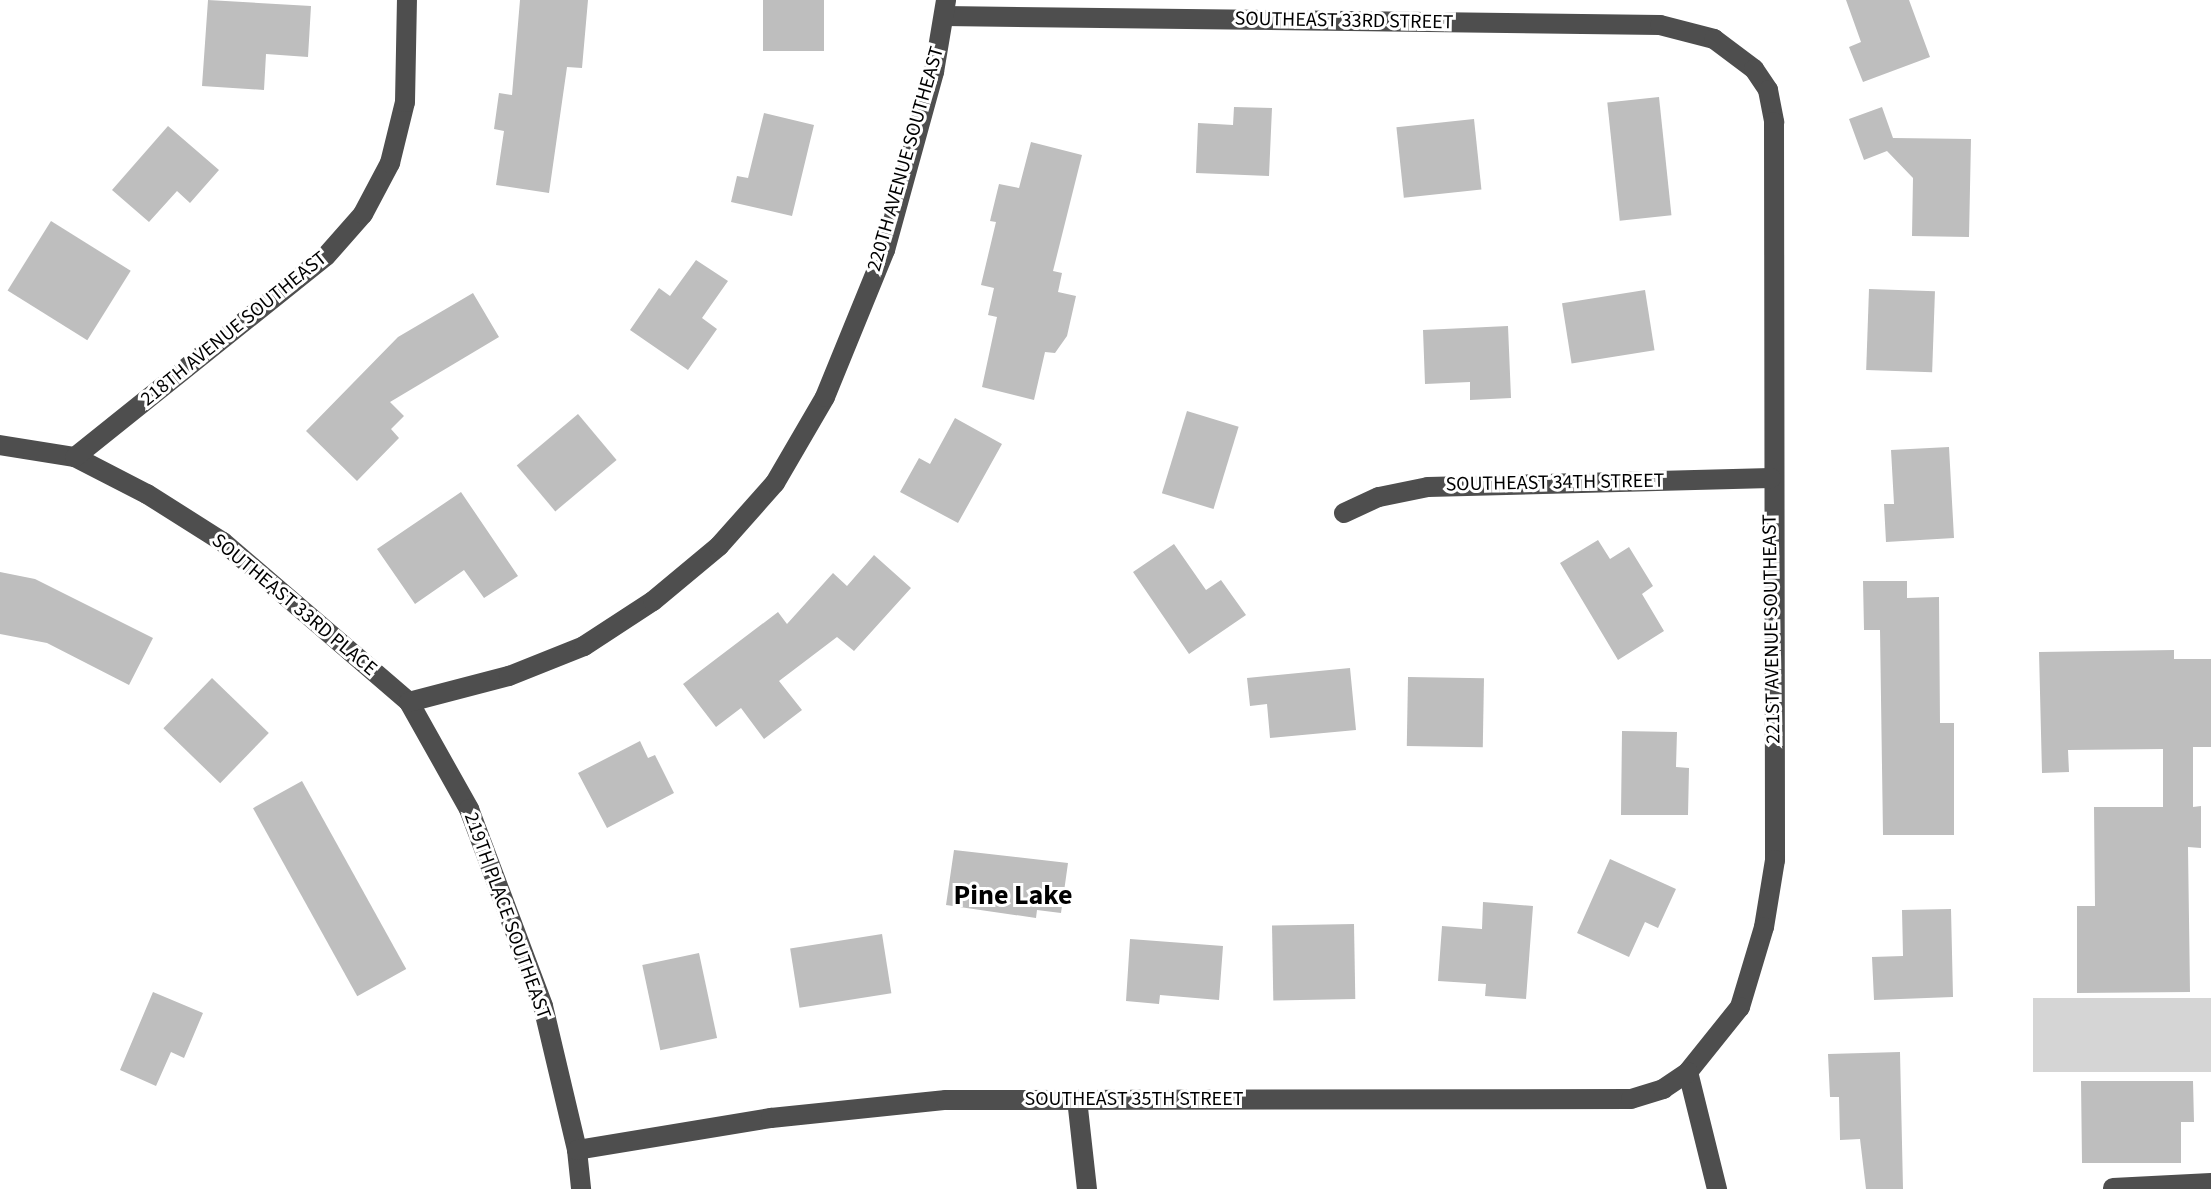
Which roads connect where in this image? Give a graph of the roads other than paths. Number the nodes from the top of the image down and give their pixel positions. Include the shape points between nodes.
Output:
1 (407, 0) edge
2 (945, 8) edge
3 (1737, 55) joint
4 (0, 445) edge
5 (75, 457) junction
6 (1771, 478) junction
7 (1344, 513) dead end
8 (409, 702) junction
9 (1688, 1072) junction
10 (1077, 1099) junction
11 (577, 1150) junction
12 (2211, 1183) edge
13 (2113, 1188) edge
14 (581, 1189) edge
15 (1087, 1189) edge
16 (1717, 1189) edge

1 - 5 street, 218TH AVENUE SOUTHEAST via 405,102 390,163 363,214 326,256
2 - 3 street, SOUTHEAST 33RD STREET via 1660,25 1714,39
2 - 8 street, 220TH AVENUE SOUTHEAST via 885,250 825,397 775,483 719,546 653,601 584,646 509,676
3 - 6 street, 221ST AVENUE SOUTHEAST via 1768,90 1774,122
4 - 5 street, SOUTHEAST 33RD PLACE
5 - 8 street, SOUTHEAST 33RD PLACE via 223,542
6 - 7 street, SOUTHEAST 34TH STREET via 1428,487 1379,497
6 - 9 street, 221ST AVENUE SOUTHEAST via 1775,860 1764,927 1740,1007
8 - 11 street, 219TH PLACE SOUTHEAST via 469,809 505,900 543,1006
9 - 10 street, SOUTHEAST 35TH STREET via 1663,1089 1631,1099
9 - 16 street
10 - 11 street, SOUTHEAST 35TH STREET via 932,1101 771,1118
10 - 15 street
11 - 14 street, 219TH PLACE SOUTHEAST
12 - 13 street

